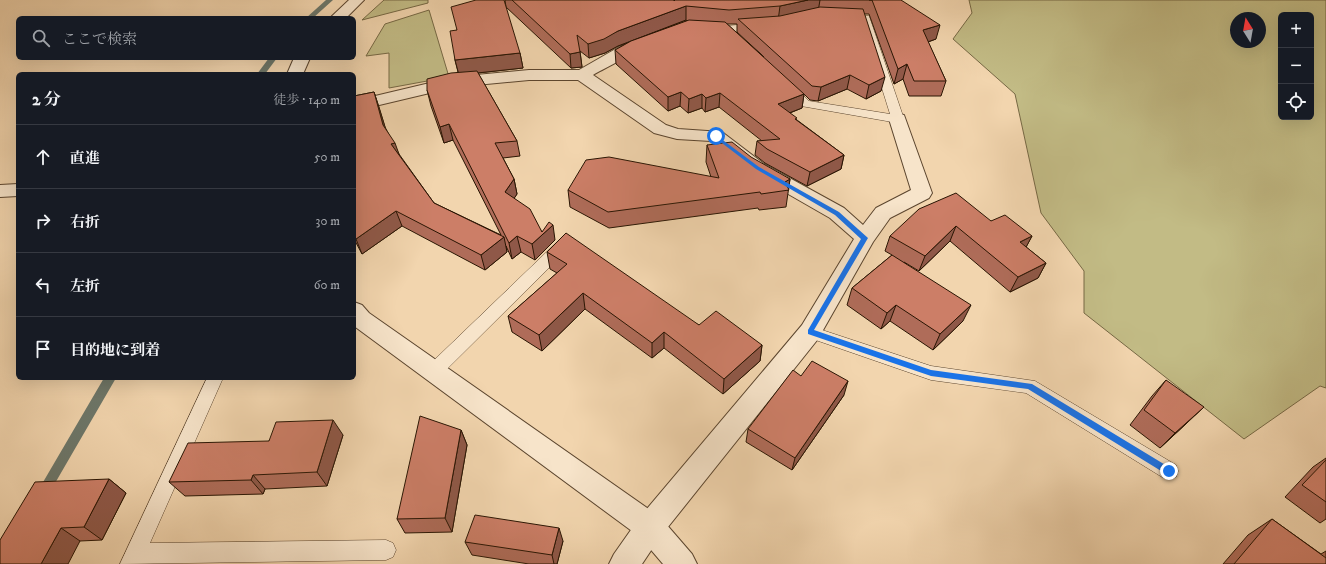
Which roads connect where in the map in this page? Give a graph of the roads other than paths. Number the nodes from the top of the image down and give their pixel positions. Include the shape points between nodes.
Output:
1 (357, 0) edge
2 (338, 16) edge
3 (659, 37) edge
4 (301, 60) edge
5 (295, 72) edge
6 (582, 75) junction
7 (356, 106) edge
8 (898, 118) junction
9 (16, 190) edge
10 (0, 191) edge
11 (864, 238) junction
12 (567, 240) edge
13 (356, 313) edge
14 (810, 332) junction
15 (434, 372) junction
16 (214, 380) edge
17 (1169, 471) dead end
18 (650, 527) junction
19 (386, 550) dead end
20 (133, 558) edge
21 (624, 564) edge
22 (682, 564) edge

1 - 2 street
3 - 6 street via 625,50
4 - 5 street
6 - 7 street via 522,76 455,82
6 - 11 street via 660,129 677,134 716,136 758,168 837,214
8 - 8 lane via 805,104 717,29 778,25 818,16 865,18
8 - 11 street via 922,193 883,213
9 - 10 street
11 - 14 street
12 - 15 lane
13 - 15 street
14 - 17 lane via 931,373 1030,386
14 - 18 street
15 - 18 street
16 - 20 lane
18 - 21 street
18 - 22 street
19 - 20 lane

